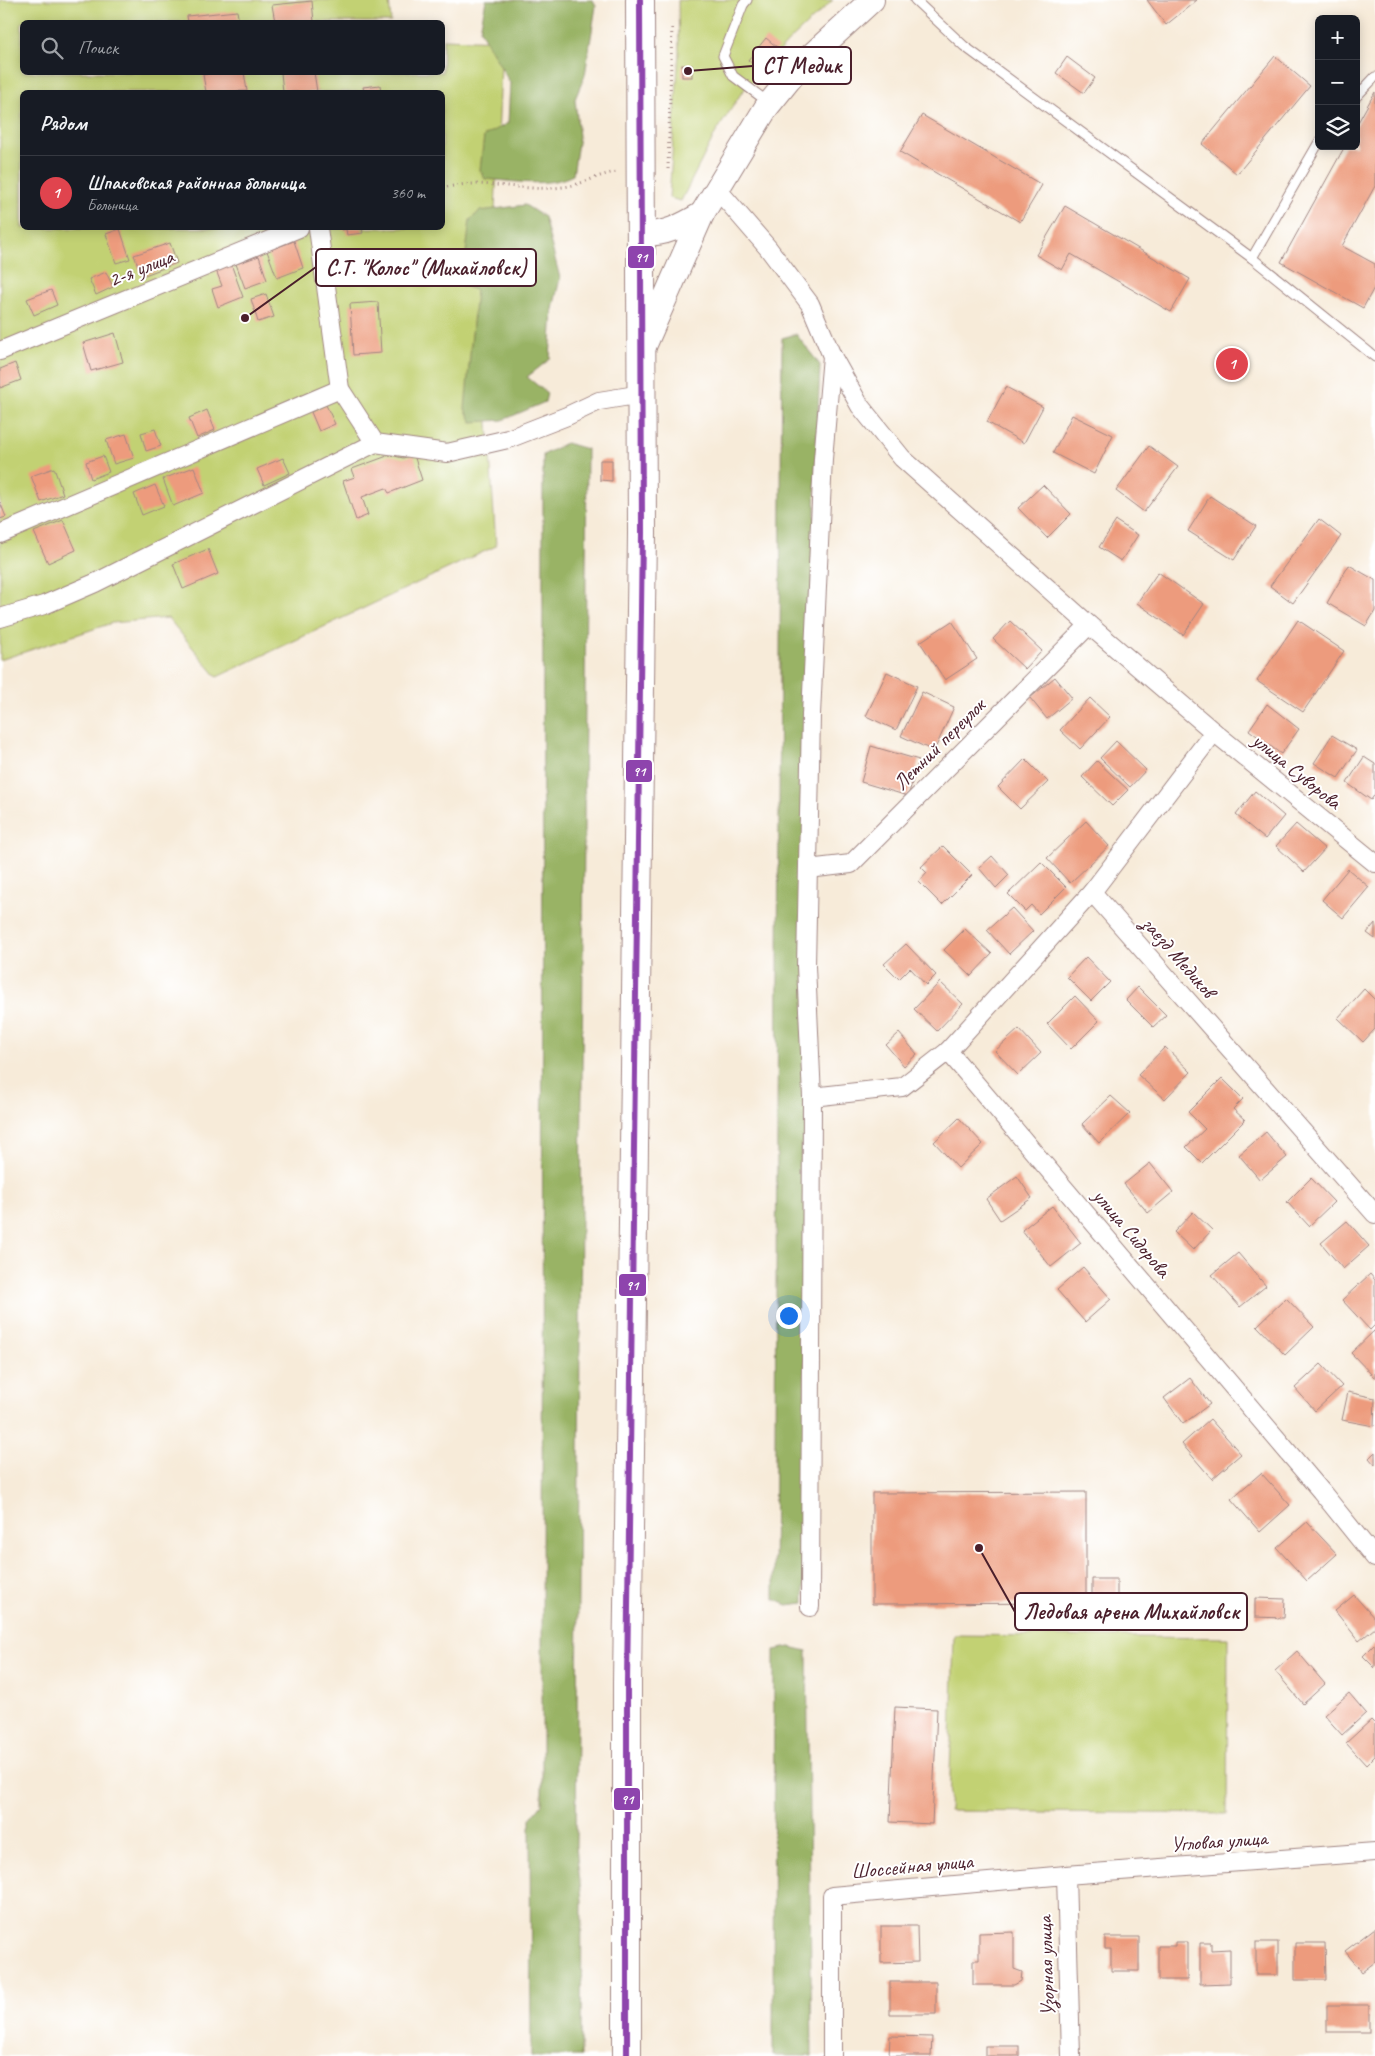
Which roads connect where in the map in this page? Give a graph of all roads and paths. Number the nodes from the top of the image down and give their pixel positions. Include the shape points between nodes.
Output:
1 (640, 0) edge
2 (747, 0) edge
3 (872, 0) edge
4 (915, 0) edge
5 (672, 26) dead end
6 (1375, 77) edge
7 (1360, 93) edge
8 (770, 103) junction
9 (1315, 149) edge
10 (668, 170) dead end
11 (625, 172) dead end
12 (445, 188) edge
13 (717, 189) junction
14 (702, 214) junction
15 (294, 230) edge
16 (318, 230) edge
17 (641, 234) junction
18 (1252, 258) junction
19 (0, 351) edge
20 (642, 352) junction
21 (832, 356) junction
22 (1375, 357) edge
23 (340, 389) junction
24 (642, 394) junction
25 (374, 443) junction
26 (0, 534) edge
27 (0, 618) edge
28 (1089, 625) junction
29 (1214, 732) junction
30 (1375, 863) edge
31 (808, 869) junction
32 (1092, 892) junction
33 (948, 1051) junction
34 (812, 1097) junction
35 (1375, 1214) edge
36 (1375, 1558) edge
37 (810, 1607) dead end
38 (1375, 1852) edge
39 (1066, 1875) junction
40 (627, 2056) edge
41 (832, 2056) edge
42 (1071, 2056) edge

1 - 17 main road
2 - 8 lane via 742,5 723,56 733,76
3 - 8 street via 799,67
4 - 18 lane via 964,46
5 - 10 path
6 - 7 lane
8 - 13 street
9 - 18 lane
11 - 12 path via 609,172 564,187 471,184
13 - 14 street
13 - 21 street, улица Суворова via 768,248 810,304
14 - 17 street via 666,232
14 - 20 street
15 - 19 street, 2-я улица
16 - 23 street
17 - 20 main road
18 - 22 lane
20 - 24 main road
21 - 28 street, улица Суворова via 860,406 902,458
21 - 31 street via 823,459 811,715
23 - 25 street
23 - 26 street
24 - 25 street via 599,401 508,439 447,453
24 - 40 main road via 627,1683
25 - 27 street via 95,583 44,605
28 - 29 street, улица Суворова
28 - 31 street, Летний переулок via 852,864
29 - 30 street, улица Суворова
29 - 32 street
31 - 34 street via 806,966
32 - 33 street
32 - 35 street, заезд Медиков
33 - 34 street via 902,1087
33 - 36 street, улица Сидорова via 1322,1491
34 - 37 street
38 - 39 street, Угловая улица
39 - 41 street, Шоссейная улица via 832,1896
39 - 42 street, Узорная улица

